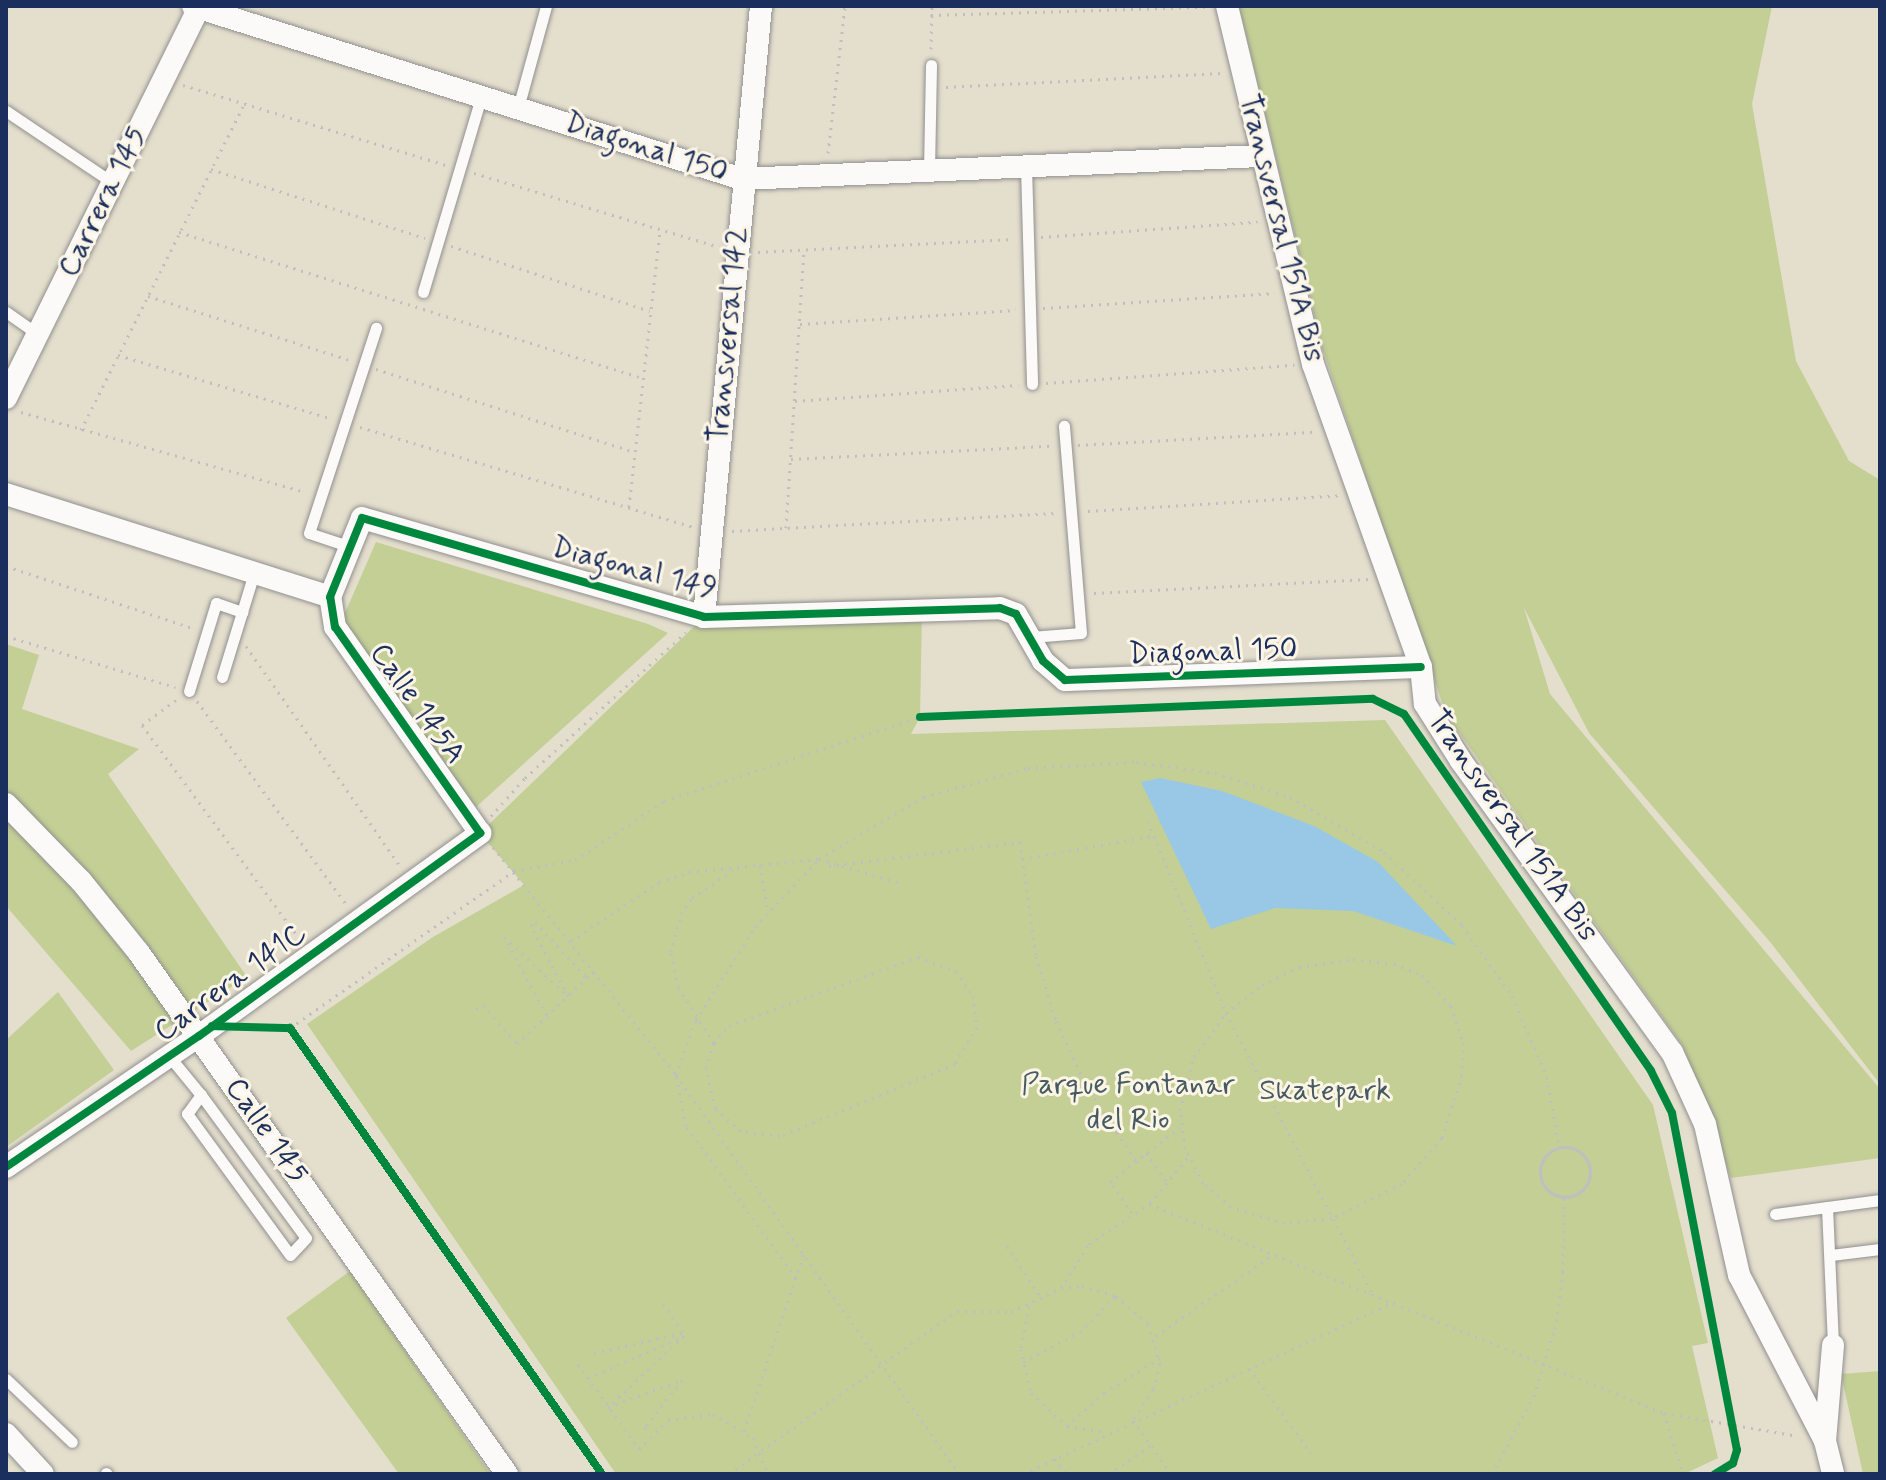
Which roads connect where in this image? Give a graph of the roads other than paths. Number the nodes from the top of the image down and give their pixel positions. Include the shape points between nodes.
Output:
1 (546, 6) edge
2 (761, 6) edge
3 (1228, 6) edge
4 (197, 7) edge
5 (931, 65) road end
6 (481, 98) junction
7 (518, 108) junction
8 (6, 111) edge
9 (1261, 156) junction
10 (1026, 166) junction
11 (929, 170) junction
12 (742, 179) junction
13 (113, 183) junction
14 (423, 292) dead end
15 (6, 312) edge
16 (376, 328) dead end
17 (38, 334) junction
18 (1032, 384) road end
19 (6, 398) edge
20 (1064, 426) dead end
21 (6, 494) edge
22 (351, 547) junction
23 (254, 573) junction
24 (330, 597) junction
25 (242, 612) junction
26 (704, 617) junction
27 (1031, 637) junction
28 (1421, 667) junction
29 (222, 677) dead end
30 (189, 691) road end
31 (6, 804) edge
32 (480, 833) joint
33 (199, 1036) junction
34 (169, 1056) junction
35 (201, 1095) junction
36 (6, 1167) edge
37 (1880, 1200) edge
38 (1827, 1207) junction
39 (1775, 1214) dead end
40 (1880, 1249) edge
41 (1831, 1255) junction
42 (1833, 1345) joint
43 (6, 1379) edge
44 (6, 1434) edge
45 (1825, 1441) junction
46 (72, 1442) dead end
47 (43, 1474) edge
48 (507, 1474) edge
49 (1833, 1474) edge

1 - 7 lane
2 - 12 street, Transversal 142
3 - 9 street, Transversal 151A Bis
4 - 6 street, Diagonal 150
4 - 13 street, Carrera 145
5 - 11 lane
6 - 7 street, Diagonal 150
6 - 14 lane
7 - 12 street, Diagonal 150
8 - 13 lane
9 - 10 street, Diagonal 150
9 - 28 street, Transversal 151A Bis via 1313,364
10 - 11 street, Diagonal 150
10 - 18 lane
11 - 12 street, Diagonal 150
12 - 26 street, Transversal 142
13 - 17 street, Carrera 145
15 - 17 lane
16 - 22 lane via 309,533
17 - 19 street, Carrera 145
20 - 27 lane via 1081,633
21 - 23 street
22 - 24 street
22 - 26 street, Diagonal 149 via 362,518
23 - 24 street
23 - 25 lane
24 - 32 street, Calle 145A via 343,643
25 - 29 lane
25 - 30 lane via 216,603
26 - 27 street, Diagonal 149 via 1000,608 1016,614
27 - 28 street, Diagonal 150 via 1043,661 1065,680
28 - 45 street, Transversal 151A Bis via 1425,704 1461,761 1672,1052 1692,1089 1705,1124 1739,1275
31 - 33 street, Calle 145 via 81,881
32 - 33 street, Carrera 141C
33 - 34 street, Carrera 141C
33 - 48 street, Calle 145
34 - 35 lane
34 - 36 street, Carrera 141C
35 - 35 lane via 306,1238 290,1255 187,1114
37 - 38 lane
38 - 39 lane
38 - 41 lane
40 - 41 lane
41 - 42 lane
42 - 45 street
43 - 46 lane
44 - 47 street
45 - 49 street, Transversal 151A Bis

